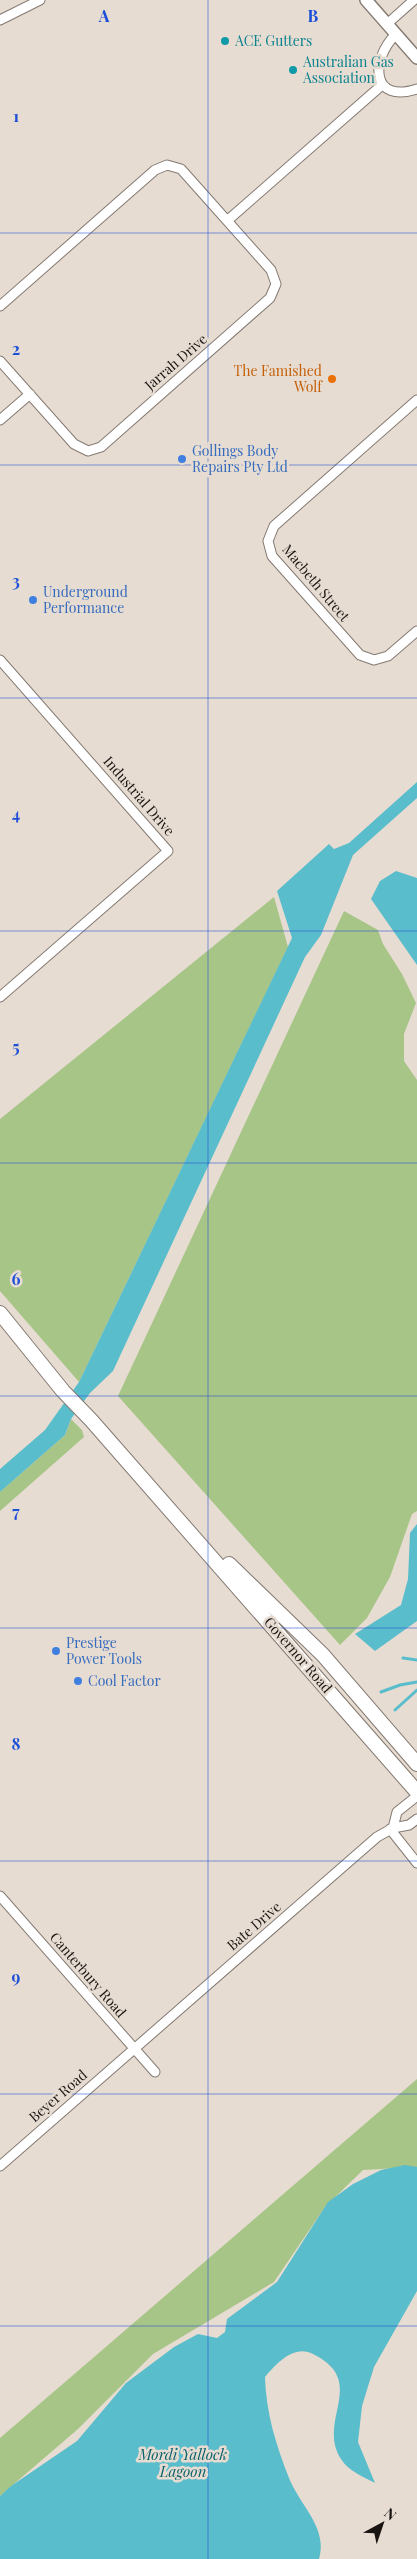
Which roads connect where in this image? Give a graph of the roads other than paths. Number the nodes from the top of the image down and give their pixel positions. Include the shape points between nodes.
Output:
1 (40, 0) edge
2 (366, 0) edge
3 (414, 0) edge
4 (0, 20) edge
5 (386, 24) junction
6 (396, 34) junction
7 (417, 58) edge
8 (382, 85) junction
9 (417, 89) edge
10 (228, 220) junction
11 (0, 306) edge
12 (0, 360) edge
13 (30, 394) junction
14 (417, 400) edge
15 (0, 420) edge
16 (417, 630) edge
17 (0, 660) edge
18 (0, 998) edge
19 (2, 1318) edge
20 (178, 1518) junction
21 (417, 1764) edge
22 (417, 1792) edge
23 (417, 1796) edge
24 (417, 1819) edge
25 (391, 1828) junction
26 (417, 1863) edge
27 (0, 1896) edge
28 (134, 2048) junction
29 (155, 2072) dead end
30 (0, 2166) edge

1 - 4 street
2 - 5 street
3 - 5 street
5 - 6 street
6 - 7 street
6 - 8 street via 379,57 378,76
8 - 9 street via 400,92
8 - 10 street
10 - 11 street, Jarrah Drive via 181,169 167,165 155,170
10 - 13 street, Jarrah Drive via 271,270 276,284 270,298 101,448 88,451 74,444
12 - 13 street, Jarrah Drive
13 - 15 street
14 - 16 street, Macbeth Street via 274,526 268,540 272,556 360,655 374,660 388,656
17 - 18 street, Industrial Drive via 168,850
19 - 20 main road, Governor Road
20 - 21 main road, Governor Road via 317,1649
20 - 22 main road, Governor Road
23 - 25 street, Bate Drive via 397,1812
24 - 25 street, Bate Drive via 409,1825
25 - 26 street
25 - 28 street, Bate Drive
27 - 28 street, Canterbury Road
28 - 29 street, Canterbury Road
28 - 30 street, Beyer Road

